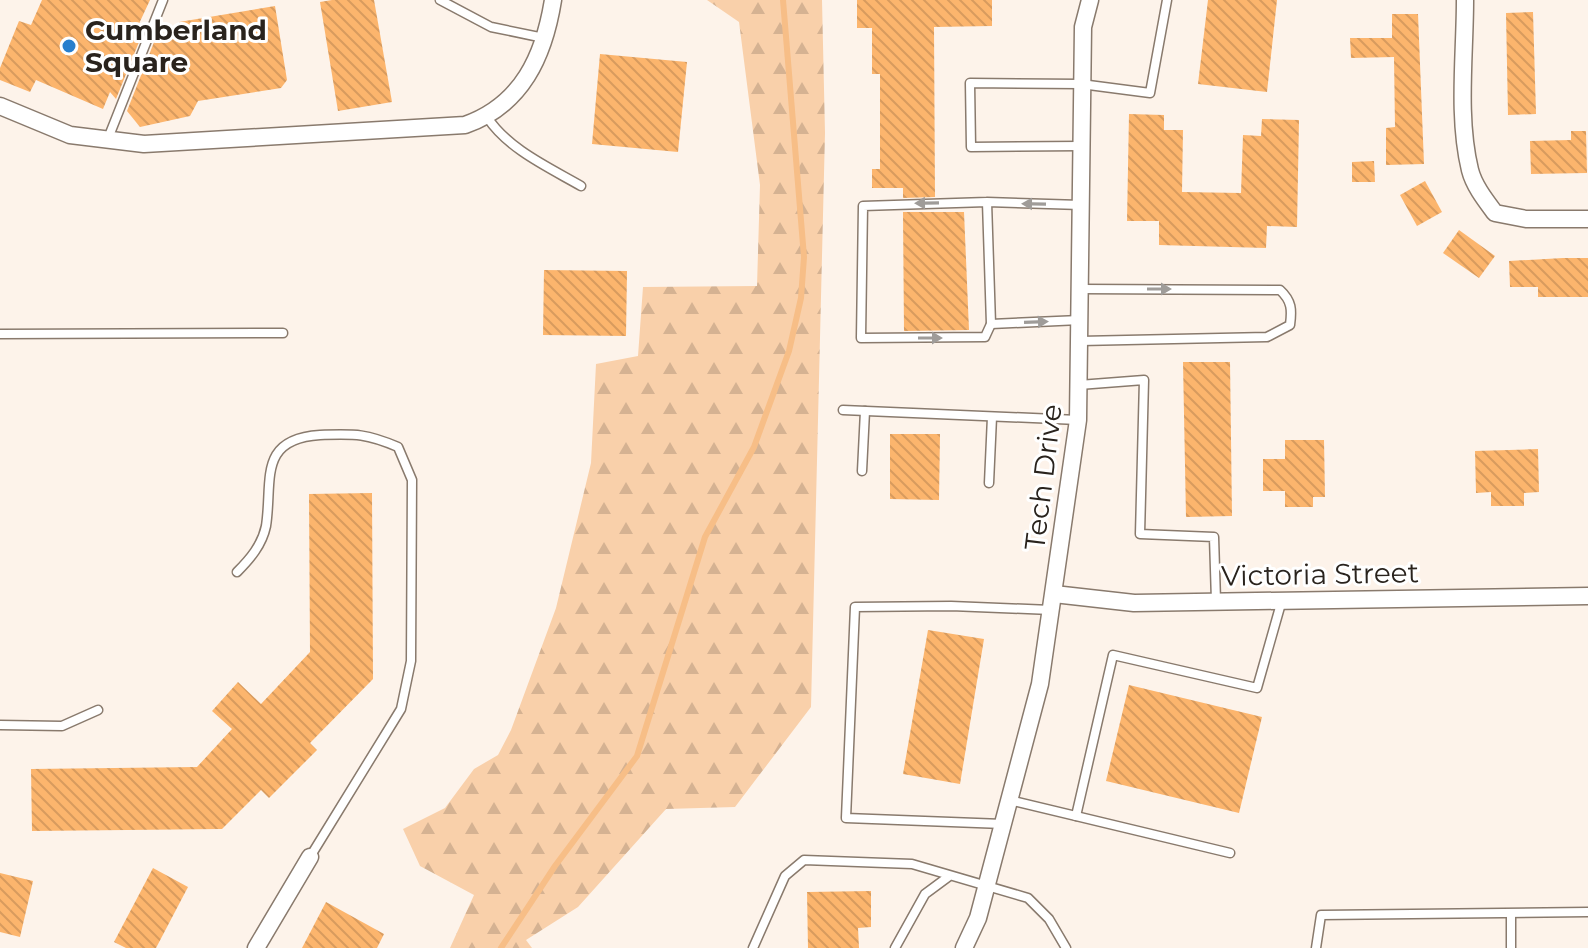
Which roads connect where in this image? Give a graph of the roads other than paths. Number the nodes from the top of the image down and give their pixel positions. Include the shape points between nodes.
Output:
1 (163, 0) edge
2 (440, 0) edge
3 (553, 0) edge
4 (1090, 0) edge
5 (1167, 0) edge
6 (1465, 0) edge
7 (545, 38) junction
8 (1081, 84) junction
9 (0, 106) edge
10 (487, 117) junction
11 (106, 142) junction
12 (1081, 146) junction
13 (581, 186) dead end
14 (987, 202) junction
15 (1081, 205) junction
16 (1588, 219) edge
17 (1081, 289) junction
18 (1080, 320) junction
19 (991, 324) junction
20 (283, 333) dead end
21 (0, 334) edge
22 (1080, 341) junction
23 (1079, 385) junction
24 (843, 410) dead end
25 (865, 411) junction
26 (992, 417) junction
27 (1078, 420) junction
28 (862, 471) dead end
29 (989, 483) dead end
30 (237, 572) dead end
31 (1588, 596) edge
32 (1282, 599) junction
33 (1216, 601) junction
34 (1053, 602) junction
35 (98, 710) dead end
36 (0, 725) edge
37 (1009, 800) junction
38 (1076, 816) junction
39 (1003, 824) junction
40 (1230, 853) dead end
41 (310, 857) joint
42 (948, 877) junction
43 (986, 885) junction
44 (1588, 912) edge
45 (1511, 914) junction
46 (256, 948) edge
47 (753, 948) edge
48 (895, 948) edge
49 (964, 948) edge
50 (1066, 948) edge
51 (1316, 948) edge
52 (1511, 948) edge

1 - 11 lane
2 - 7 lane via 491,27
3 - 7 street
4 - 8 street, Tech Drive via 1083,27
5 - 8 lane via 1150,93
6 - 16 street via 1465,134 1471,173 1483,197 1495,213
7 - 10 street via 531,74
8 - 12 street, Tech Drive
8 - 12 lane via 970,83 971,147
9 - 11 street via 44,126
10 - 11 street via 437,128
10 - 13 lane via 529,156
12 - 15 street, Tech Drive
15 -> 14 lane
14 - 19 lane
14 -> 19 lane via 863,206 861,338 985,337
15 - 17 street, Tech Drive
17 - 18 street, Tech Drive
17 -> 22 lane via 1280,290 1292,311 1290,325 1267,337
19 -> 18 lane
18 - 22 street, Tech Drive
20 - 21 lane
22 - 23 street, Tech Drive
23 - 27 street, Tech Drive
23 - 33 lane via 1144,380 1140,534 1214,537
24 - 25 lane
25 - 26 lane
25 - 28 lane
26 - 27 lane
26 - 29 lane
27 - 34 street, Tech Drive
30 - 41 lane via 254,555 265,527 270,466 280,447 303,436 364,433 398,447 412,480 411,661 401,709
31 - 32 street, Victoria Street
32 - 33 street, Victoria Street
32 - 38 lane via 1257,688 1113,655
33 - 34 street, Victoria Street
34 - 37 street, Tech Drive via 1040,684
34 - 39 lane via 855,607 846,818
35 - 36 lane via 62,726
37 - 38 lane
37 - 39 street, Tech Drive
38 - 40 lane
39 - 43 street, Tech Drive
41 - 46 street
42 - 43 lane
42 - 47 lane via 912,864 804,860 785,876
42 - 48 lane via 925,894
43 - 49 street, Tech Drive
43 - 50 lane via 1028,898 1049,919
44 - 45 lane
45 - 51 lane via 1321,915
45 - 52 lane

